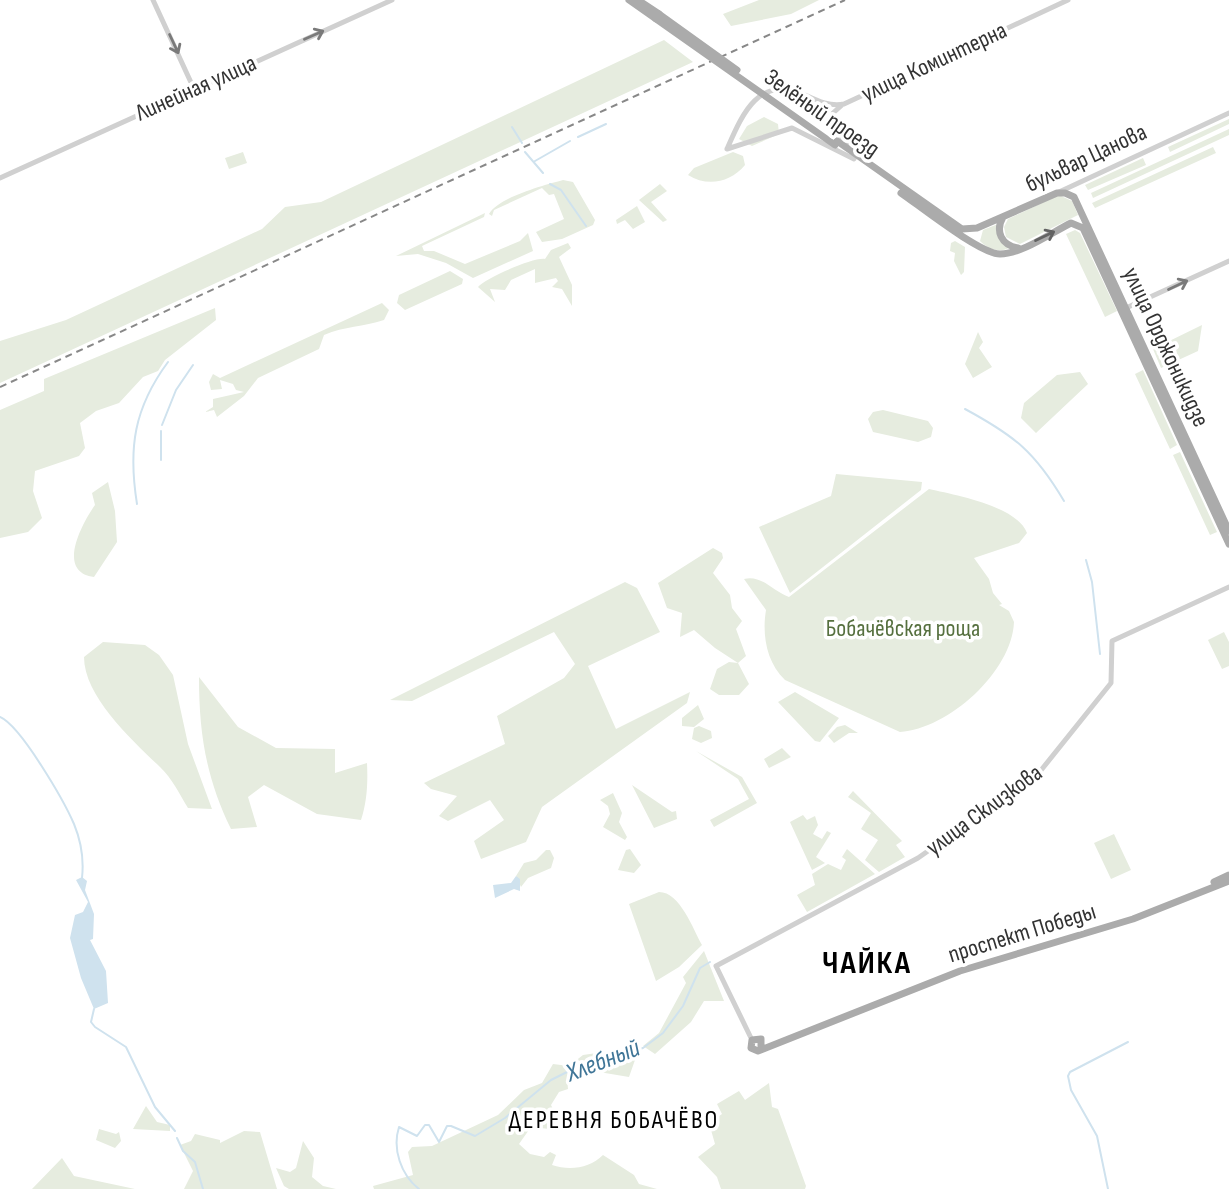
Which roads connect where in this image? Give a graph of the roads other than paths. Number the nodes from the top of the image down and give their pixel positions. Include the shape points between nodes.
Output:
1 (153, 0) edge
2 (392, 0) edge
3 (629, 0) edge
4 (638, 0) edge
5 (1068, 0) edge
6 (657, 17) junction
7 (194, 89) junction
8 (800, 93) junction
9 (844, 104) junction
10 (1229, 113) edge
11 (831, 125) junction
12 (735, 131) junction
13 (742, 143) junction
14 (855, 157) junction
15 (0, 178) edge
16 (1085, 180) junction
17 (1056, 193) junction
18 (1076, 200) junction
19 (1003, 217) junction
20 (1084, 217) junction
21 (1071, 223) junction
22 (982, 226) junction
23 (958, 227) joint
24 (979, 246) junction
25 (1018, 248) junction
26 (1229, 261) edge
27 (1126, 308) junction
28 (1152, 371) junction
29 (1229, 531) edge
30 (1229, 544) edge
31 (1229, 587) edge
32 (1229, 875) edge
33 (1229, 881) edge
34 (1163, 907) junction
35 (757, 1039) junction
36 (775, 1042) junction

1 -> 7 street
7 -> 2 street, Линейная улица
3 - 6 main road
4 - 6 main road
5 - 9 street, улица Коминтерна
6 - 14 main road, Зелёный проезд, bridge
7 - 15 street, Линейная улица
8 - 9 street, улица Коминтерна via 827,104
8 - 11 street
8 - 12 street, улица Коминтерна via 783,88 766,92 747,110
9 - 11 street via 834,111
10 - 16 street, бульвар Цанова
11 - 14 street
12 - 13 street
12 - 13 street, улица Коминтерна via 727,149
13 - 14 street via 792,128
14 - 23 main road, Зелёный проезд
14 - 24 main road, Зелёный проезд
16 - 17 street, бульвар Цанова
16 - 18 street via 1076,188
17 - 18 main road via 1068,193
17 - 19 main road, бульвар Цанова
18 - 20 main road, улица Орджоникидзе
19 - 22 main road, бульвар Цанова
19 - 25 main road via 1000,236 1007,245
20 - 21 street
20 - 27 main road, улица Орджоникидзе
25 -> 21 main road
21 - 28 main road, улица Орджоникидзе via 1084,228
22 - 23 main road, бульвар Цанова
22 - 24 main road via 975,236
24 - 25 main road via 999,254
27 -> 26 street
27 - 28 main road, улица Орджоникидзе
28 - 29 main road, улица Орджоникидзе
28 - 30 main road, улица Орджоникидзе
31 - 35 street, улица Склизкова via 1112,641 1111,684 1055,756 1023,786 918,858 716,966 746,1028
32 - 34 main road, проспект Победы
33 - 34 main road, проспект Победы
34 - 36 main road, проспект Победы via 960,971
35 - 36 main road, проспект Победы
35 - 36 main road, проспект Победы via 761,1049

